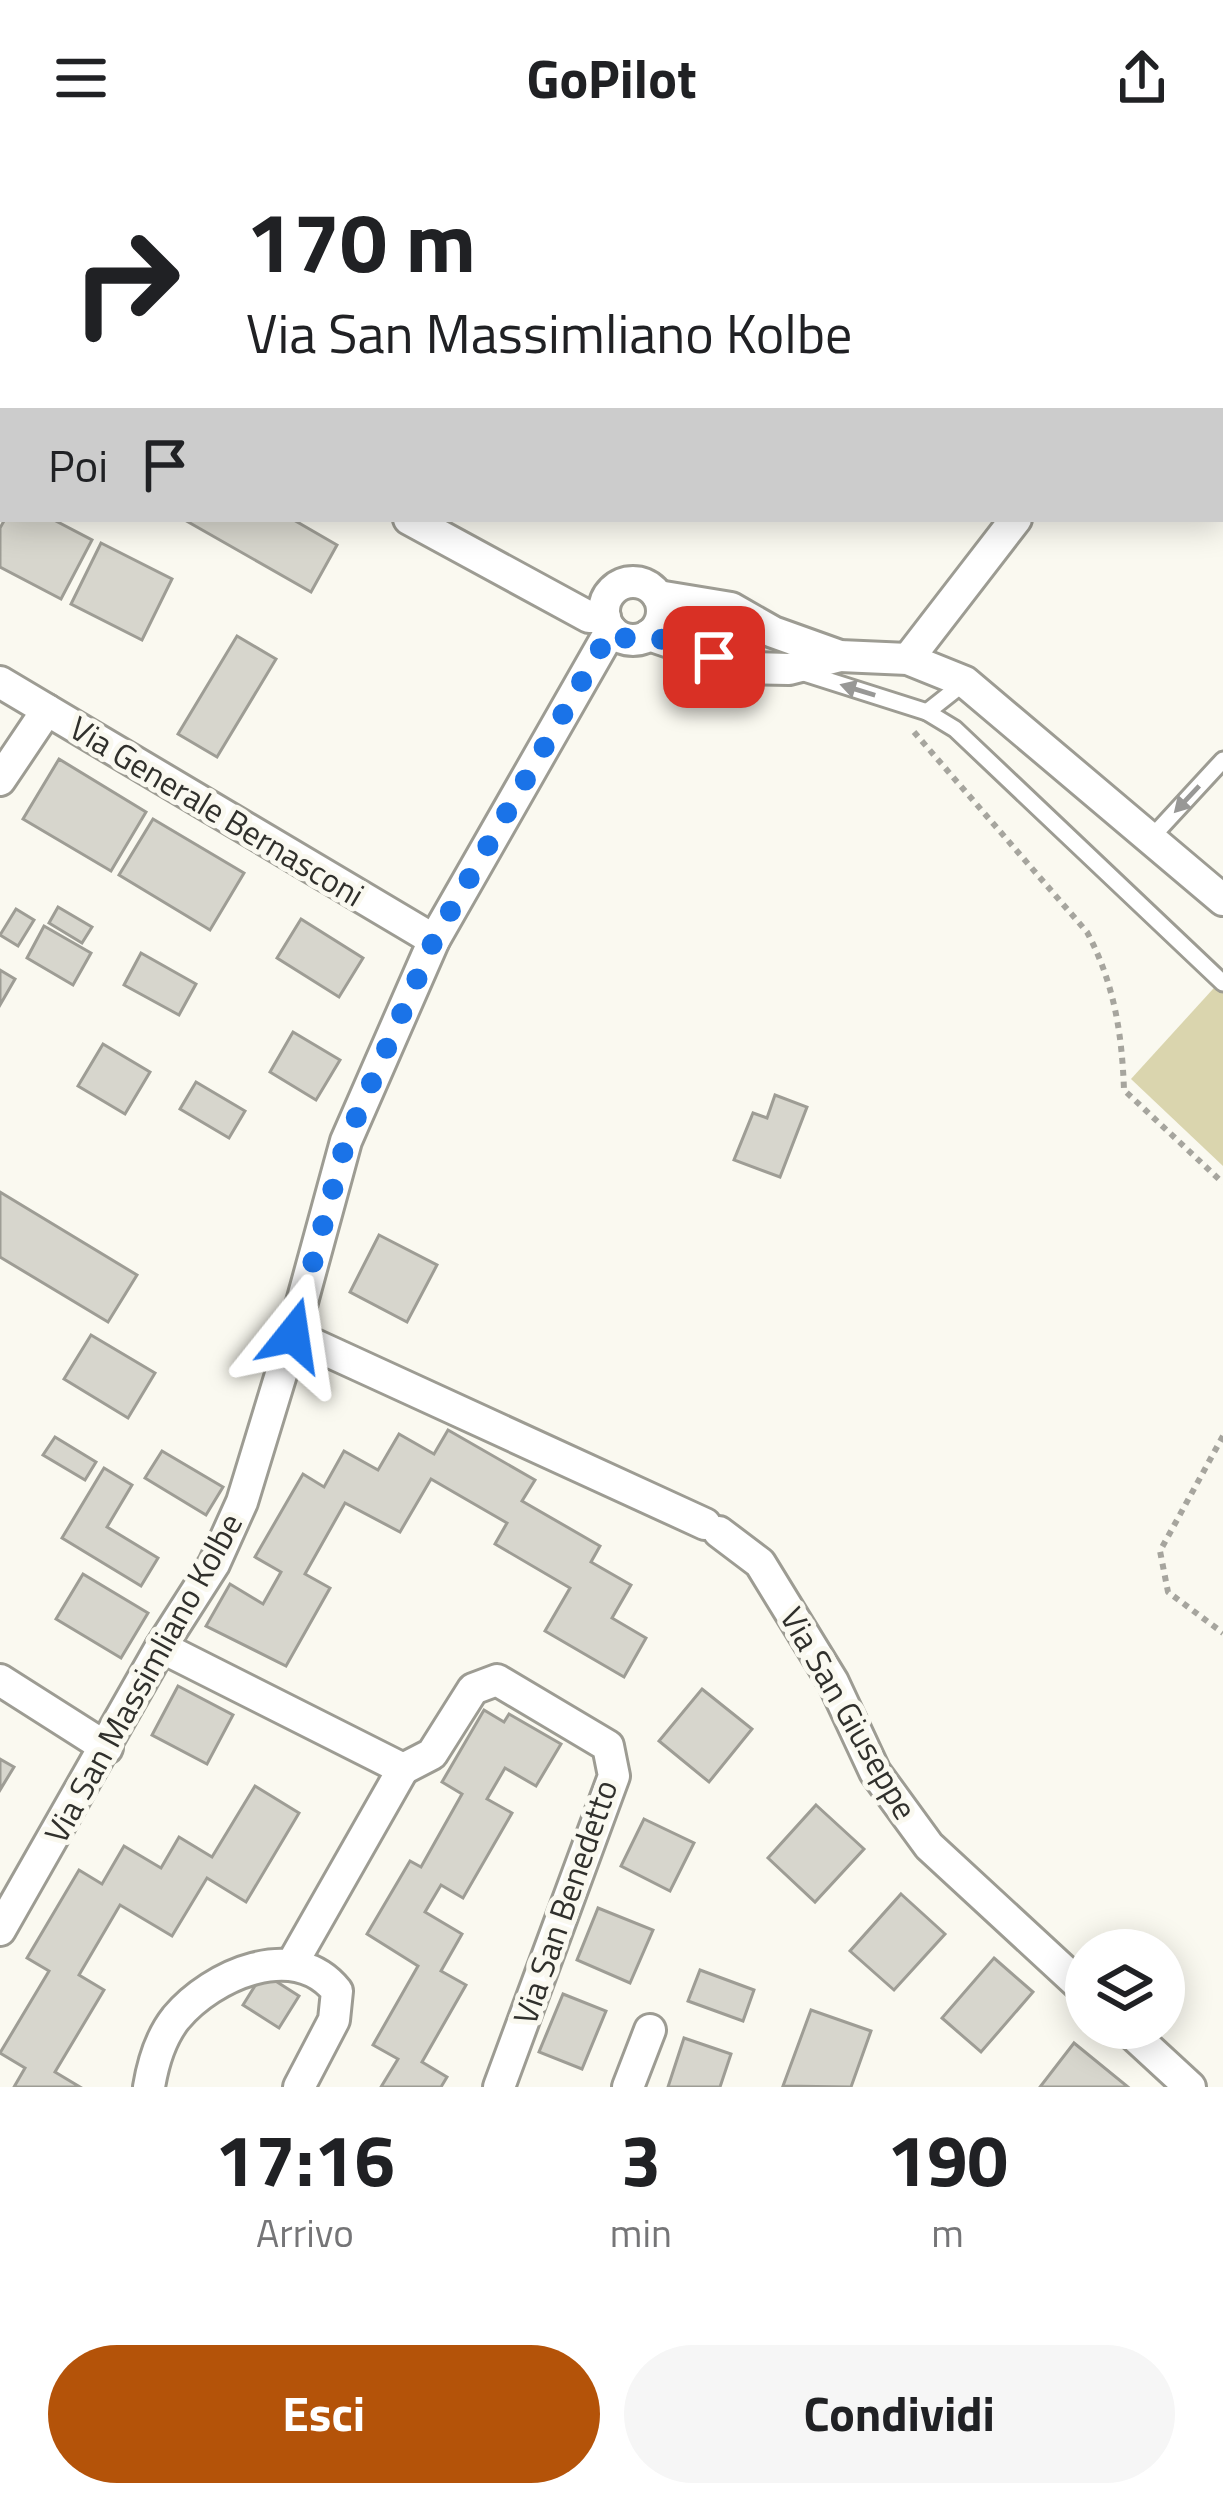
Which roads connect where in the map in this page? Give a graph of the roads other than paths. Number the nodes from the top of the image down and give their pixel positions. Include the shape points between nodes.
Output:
1 (415, 522) edge
2 (1014, 522) edge
3 (658, 596) junction
4 (608, 624) junction
5 (649, 635) junction
6 (840, 656) junction
7 (908, 659) junction
8 (789, 669) junction
9 (0, 682) edge
10 (965, 682) junction
11 (47, 710) junction
12 (927, 712) junction
13 (1223, 760) edge
14 (0, 780) edge
15 (1151, 838) junction
16 (1223, 900) edge
17 (434, 940) junction
18 (1223, 983) edge
19 (293, 1335) junction
20 (161, 1647) junction
21 (0, 1680) edge
22 (106, 1748) junction
23 (403, 1769) junction
24 (0, 1930) edge
25 (292, 1964) junction
26 (1065, 1972) edge
27 (650, 2030) dead end
28 (1149, 2049) edge
29 (149, 2087) edge
30 (299, 2087) edge
31 (499, 2087) edge
32 (628, 2087) edge
33 (1190, 2087) edge

1 - 4 street
2 - 7 street
3 - 4 street via 624,583 609,596
3 - 5 street via 662,614
3 - 6 street via 731,608
4 - 5 street via 627,639
4 - 17 street, Via San Massimliano Kolbe
5 - 8 street via 746,668
6 - 7 street
6 - 8 street
7 - 10 street
12 -> 8 lane
9 - 11 street, Via Generale Bernasconi
10 - 12 lane
10 - 15 street
11 - 14 street
11 - 17 street, Via Generale Bernasconi
12 - 18 lane via 955,729
13 -> 15 lane
15 - 16 street
17 - 19 street, Via San Massimliano Kolbe via 346,1141
19 - 20 street, Via San Massimliano Kolbe via 242,1502
19 - 26 street, Via San Giuseppe via 712,1528 760,1563 833,1682 875,1772 928,1846
20 - 22 street, Via San Massimliano Kolbe
20 - 23 street
21 - 22 street
22 - 24 street, Via San Massimliano Kolbe
23 - 25 street
23 - 31 street, Via San Benedetto via 431,1754 473,1689 497,1680 608,1745 614,1776
25 - 29 street via 234,1973 202,1992 174,2020
25 - 30 street via 338,1991 334,2020
27 - 32 street
28 - 33 street

